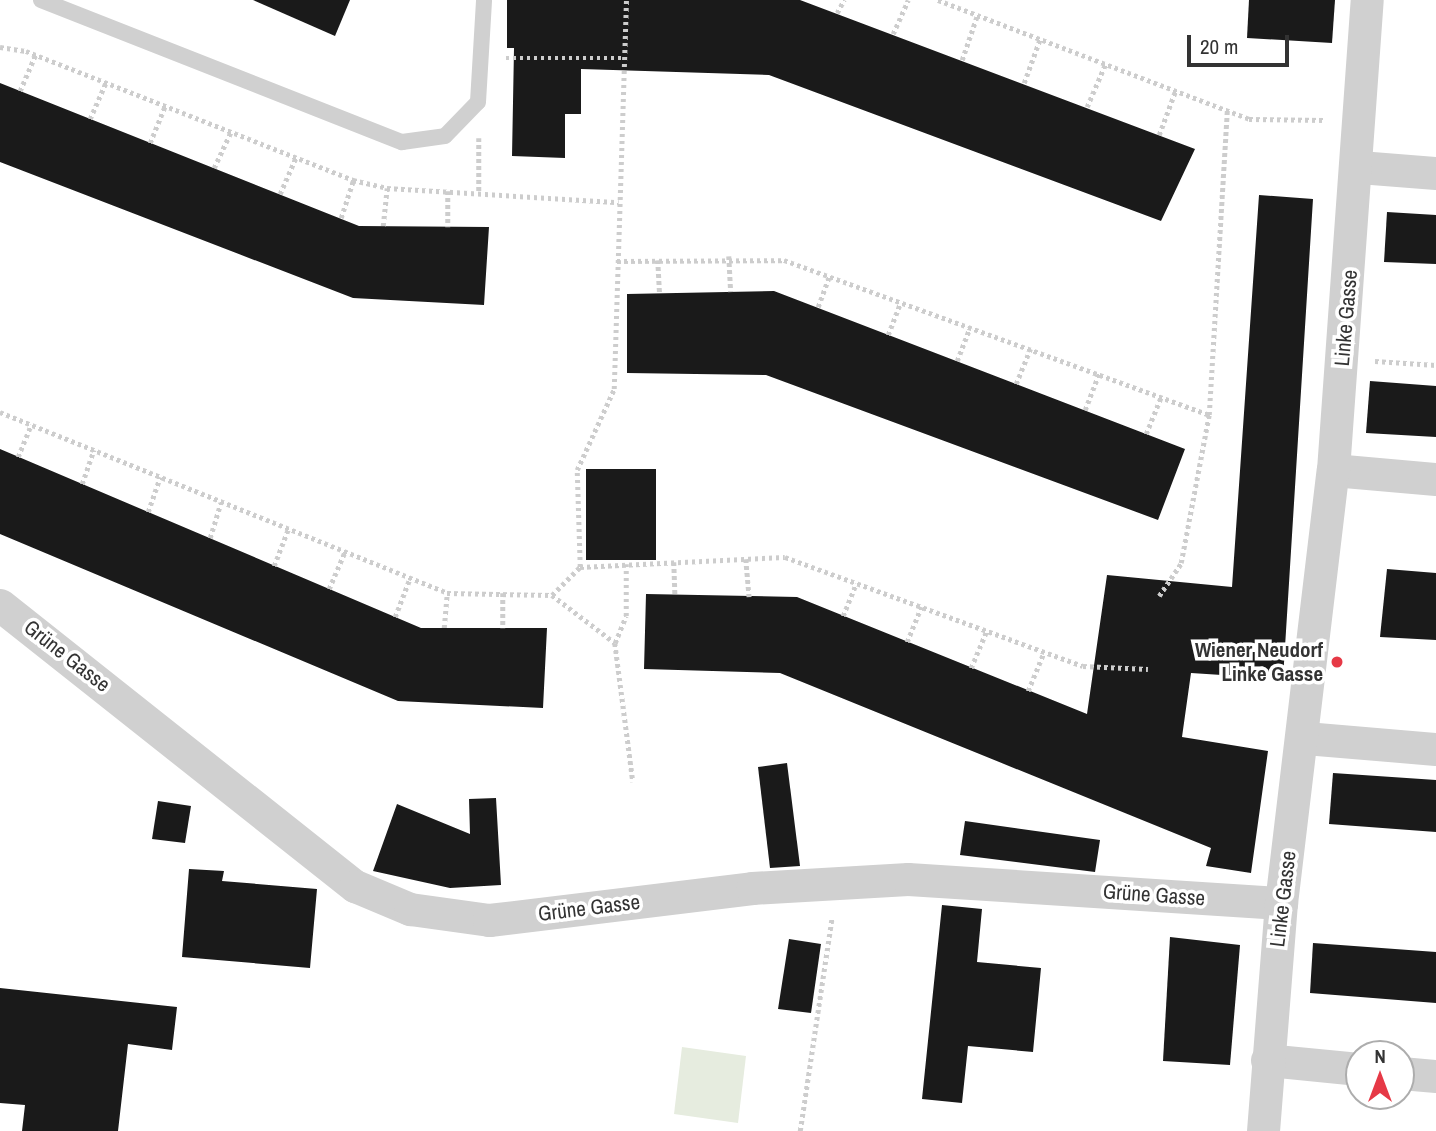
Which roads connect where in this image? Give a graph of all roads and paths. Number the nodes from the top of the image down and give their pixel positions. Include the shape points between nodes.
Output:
1 (41, 0) edge
2 (484, 0) edge
3 (626, 0) edge
4 (844, 0) edge
5 (908, 0) edge
6 (938, 0) edge
7 (1367, 0) edge
8 (837, 13) dead end
9 (977, 16) junction
10 (893, 34) dead end
11 (1041, 39) junction
12 (0, 47) edge
13 (35, 54) junction
14 (481, 58) junction
15 (624, 58) junction
16 (962, 60) dead end
17 (1105, 65) junction
18 (106, 82) junction
19 (1024, 83) dead end
20 (20, 91) dead end
21 (1174, 92) junction
22 (478, 102) junction
23 (165, 106) junction
24 (1087, 107) dead end
25 (1227, 110) junction
26 (90, 119) dead end
27 (1361, 120) junction
28 (231, 132) junction
29 (1159, 135) dead end
30 (150, 143) dead end
31 (296, 157) junction
32 (1359, 167) junction
33 (215, 168) dead end
34 (1436, 173) edge
35 (353, 180) junction
36 (387, 188) junction
37 (448, 191) junction
38 (479, 193) junction
39 (280, 194) dead end
40 (619, 202) junction
41 (341, 218) dead end
42 (383, 226) dead end
43 (448, 227) dead end
44 (729, 256) junction
45 (659, 260) junction
46 (617, 261) junction
47 (830, 276) junction
48 (731, 292) dead end
49 (660, 293) dead end
50 (900, 302) junction
51 (818, 307) dead end
52 (970, 327) junction
53 (888, 335) dead end
54 (1030, 349) junction
55 (1342, 358) junction
56 (957, 361) dead end
57 (1436, 365) edge
58 (1099, 374) junction
59 (1016, 384) dead end
60 (1161, 397) junction
61 (1085, 410) dead end
62 (0, 412) edge
63 (1209, 415) junction
64 (31, 424) junction
65 (1146, 434) dead end
66 (94, 450) junction
67 (18, 457) dead end
68 (1333, 470) junction
69 (160, 477) junction
70 (1436, 478) edge
71 (82, 484) dead end
72 (221, 502) junction
73 (148, 512) dead end
74 (288, 530) junction
75 (210, 538) dead end
76 (344, 553) junction
77 (746, 559) junction
78 (674, 562) junction
79 (626, 564) junction
80 (274, 566) dead end
81 (580, 567) junction
82 (408, 580) junction
83 (856, 583) junction
84 (329, 589) dead end
85 (447, 593) junction
86 (503, 593) junction
87 (552, 595) junction
88 (675, 595) dead end
89 (1159, 596) dead end
90 (749, 597) dead end
91 (0, 605) edge
92 (921, 607) junction
93 (843, 616) dead end
94 (395, 617) dead end
95 (444, 628) dead end
96 (503, 628) dead end
97 (986, 630) junction
98 (907, 642) dead end
99 (615, 643) junction
100 (1044, 652) junction
101 (971, 667) dead end
102 (1149, 669) dead end
103 (1028, 691) dead end
104 (1305, 738) junction
105 (1436, 749) edge
106 (633, 782) dead end
107 (837, 882) junction
108 (1281, 903) junction
109 (1267, 1060) junction
110 (1345, 1068) edge
111 (1415, 1074) edge
112 (1436, 1076) edge
113 (800, 1131) edge
114 (1263, 1131) edge

1 - 22 lane via 402,142 445,136
2 - 14 lane
3 - 15 path
4 - 8 path
5 - 10 path
6 - 9 path
7 - 27 street, Linke Gasse
9 - 11 path
9 - 16 path
11 - 17 path
11 - 19 path
12 - 13 path
13 - 18 path
13 - 20 path
14 - 15 path
14 - 22 lane
15 - 40 path
17 - 21 path
17 - 24 path
18 - 23 path
18 - 26 path
21 - 25 path
21 - 29 path
22 - 38 path
23 - 28 path
23 - 30 path
25 - 27 path via 1249,119
25 - 63 path
27 - 32 street, Linke Gasse
28 - 31 path
28 - 33 path
31 - 35 path
31 - 39 path
32 - 34 street
32 - 55 street, Linke Gasse
35 - 36 path
35 - 41 path
36 - 37 path
36 - 42 path
37 - 38 path
37 - 43 path
38 - 40 path
40 - 46 path
44 - 45 path
44 - 47 path via 784,260
44 - 48 path
45 - 46 path
45 - 49 path
46 - 81 path via 614,389 577,470
47 - 50 path
47 - 51 path
50 - 52 path
50 - 53 path
52 - 54 path
52 - 56 path
54 - 58 path
54 - 59 path
55 - 57 path
55 - 68 street, Linke Gasse
58 - 60 path
58 - 61 path
60 - 63 path
60 - 65 path
62 - 64 path
63 - 89 path via 1181,563
64 - 66 path
64 - 67 path
66 - 69 path
66 - 71 path
68 - 70 street
68 - 104 street, Linke Gasse
69 - 72 path
69 - 73 path
72 - 74 path
72 - 75 path
74 - 76 path
74 - 80 path
76 - 82 path
76 - 84 path
77 - 78 path
77 - 83 path via 785,557
77 - 90 path
78 - 79 path
78 - 88 path
79 - 81 path
79 - 99 path via 626,616
81 - 87 path
82 - 85 path
82 - 94 path
83 - 92 path
83 - 93 path
85 - 86 path
85 - 95 path
86 - 87 path
86 - 96 path
87 - 99 path
91 - 107 street, Grüne Gasse via 355,886 410,909 489,920
92 - 97 path
92 - 98 path
97 - 100 path
97 - 101 path
99 - 106 path
100 - 102 path via 1083,666
100 - 103 path
104 - 105 street
104 - 108 street, Linke Gasse
107 - 108 street, Grüne Gasse via 908,879
107 - 113 path
108 - 109 street, Linke Gasse
109 - 110 street
109 - 114 street, Linke Gasse
111 - 112 street

